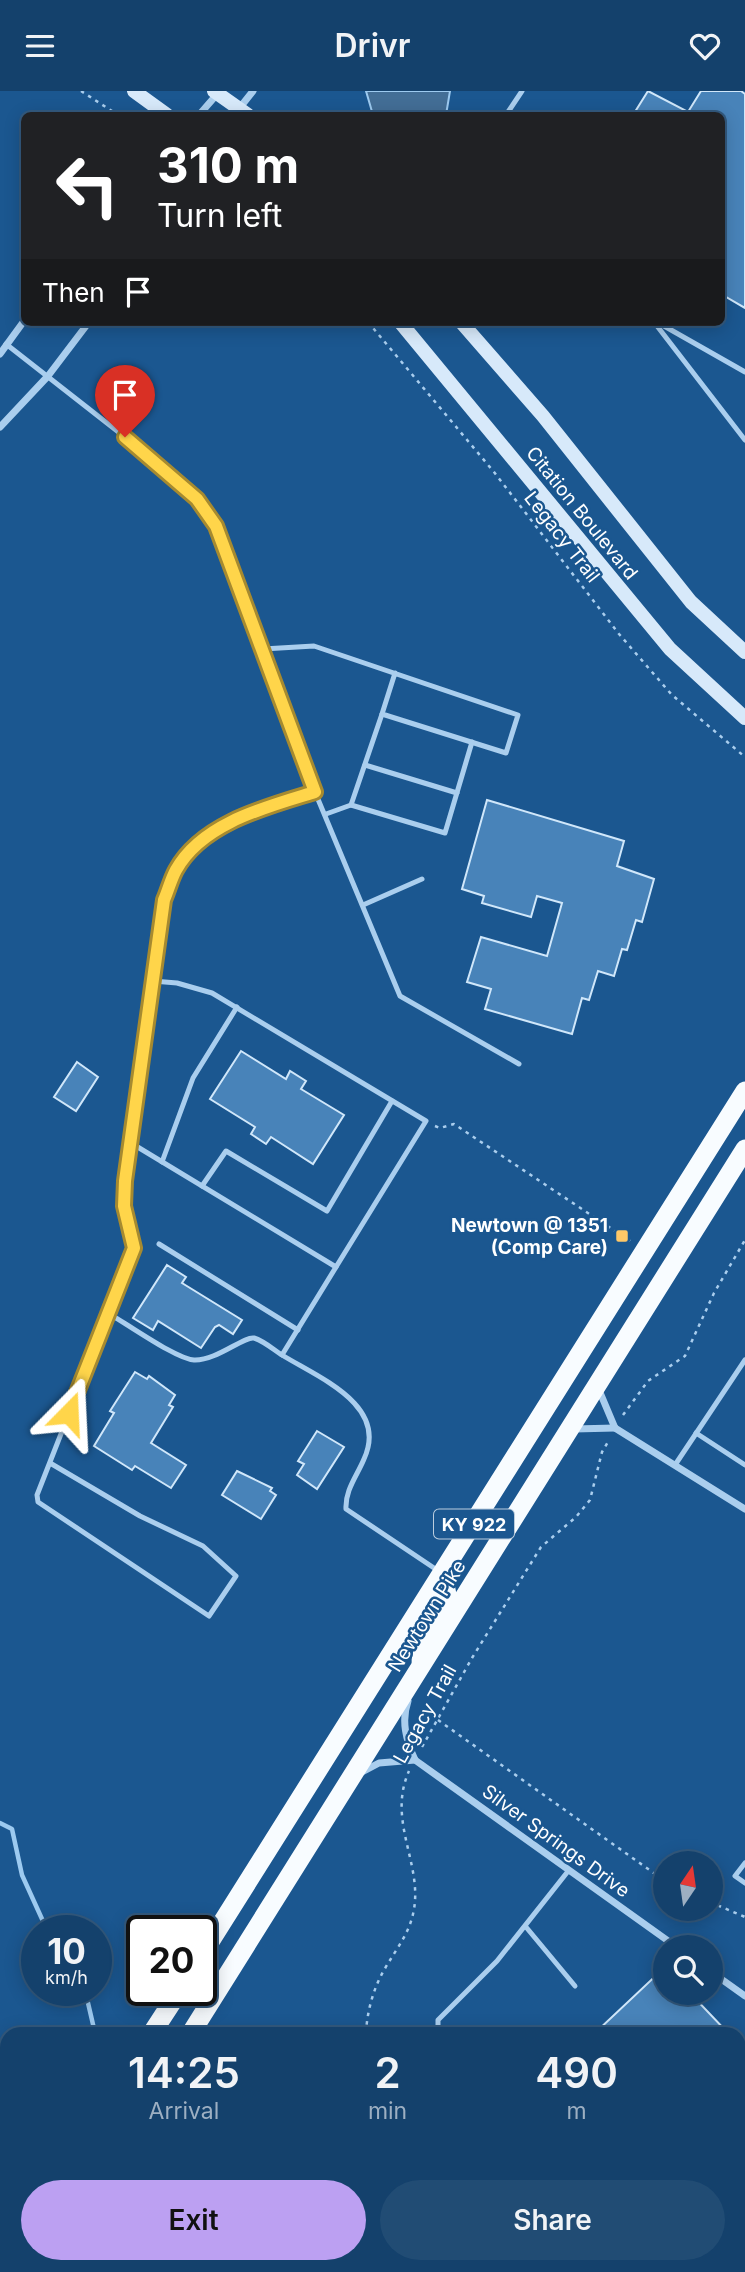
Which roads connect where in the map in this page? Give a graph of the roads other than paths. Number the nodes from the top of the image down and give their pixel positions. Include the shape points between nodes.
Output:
1 (134, 91) edge
2 (253, 91) edge
3 (522, 91) edge
4 (217, 92) edge
5 (163, 112) edge
6 (201, 112) edge
7 (240, 112) edge
8 (242, 112) edge
9 (508, 112) edge
10 (21, 325) edge
11 (86, 326) edge
12 (403, 326) edge
13 (464, 326) edge
14 (658, 326) edge
15 (666, 326) edge
16 (6, 344) junction
17 (0, 354) edge
18 (745, 372) edge
19 (48, 376) junction
20 (0, 427) edge
21 (745, 440) edge
22 (263, 649) junction
23 (745, 652) edge
24 (395, 673) junction
25 (382, 714) junction
26 (745, 718) edge
27 (472, 742) junction
28 (365, 765) junction
29 (315, 792) junction
30 (457, 793) junction
31 (351, 805) junction
32 (326, 814) junction
33 (422, 879) dead end
34 (363, 905) junction
35 (153, 981) junction
36 (237, 1007) junction
37 (519, 1064) dead end
38 (745, 1091) edge
39 (392, 1101) junction
40 (131, 1143) junction
41 (745, 1149) edge
42 (162, 1162) junction
43 (202, 1186) junction
44 (159, 1244) dead end
45 (336, 1267) junction
46 (109, 1314) junction
47 (298, 1330) junction
48 (282, 1355) junction
49 (745, 1360) edge
50 (597, 1386) junction
51 (615, 1428) junction
52 (571, 1429) junction
53 (696, 1433) junction
54 (50, 1463) junction
55 (675, 1465) junction
56 (745, 1465) edge
57 (745, 1509) edge
58 (443, 1574) junction
59 (418, 1673) junction
60 (415, 1760) junction
61 (346, 1788) junction
62 (745, 1863) edge
63 (569, 1870) junction
64 (745, 1884) edge
65 (526, 1927) junction
66 (217, 1931) edge
67 (660, 1935) edge
68 (723, 1980) edge
69 (575, 1986) dead end
70 (745, 1996) edge
71 (170, 2006) edge
72 (156, 2027) edge
73 (200, 2027) edge
74 (438, 2027) edge

1 - 5 main road
2 - 8 street
3 - 9 lane
4 - 6 street
4 - 7 main road
10 - 16 street
11 - 19 street
12 - 26 main road, Citation Boulevard via 670,649
13 - 23 main road, Citation Boulevard via 543,416 691,602
14 - 21 lane
15 - 18 lane
16 - 17 street
16 - 19 lane
19 - 20 street
19 - 22 lane via 197,499 216,526
22 - 24 lane via 314,646
22 - 29 lane
24 - 25 lane
24 - 27 lane via 518,715 506,753
25 - 27 lane
25 - 28 lane
27 - 30 lane
28 - 30 lane
28 - 31 lane
29 - 32 lane
29 - 35 lane via 231,822 190,851 175,870 164,900
30 - 31 lane via 445,833
31 - 32 lane
32 - 34 lane
33 - 34 lane
34 - 37 lane via 400,996
35 - 36 lane via 212,993
35 - 40 lane
36 - 39 lane
36 - 42 lane via 193,1078
38 - 58 highway, Newtown Pike / KY 922
39 - 43 lane via 327,1211 226,1151
39 - 45 lane via 426,1121
40 - 42 lane
40 - 46 lane via 124,1206 134,1248
41 - 50 highway, Newtown Pike / KY 922
42 - 43 lane
43 - 45 lane
44 - 47 lane
45 - 47 lane
46 - 48 lane via 181,1357 205,1358 254,1338
46 - 54 lane
47 - 48 lane
48 - 58 lane via 355,1401 364,1412 370,1447 345,1496 346,1509
49 - 53 lane
50 - 51 street
50 - 52 highway, Newtown Pike / KY 922
51 - 52 street
51 - 55 street
52 - 59 highway, Newtown Pike / KY 922
53 - 55 lane
53 - 56 lane
54 - 54 lane via 38,1502 209,1616 236,1577 203,1546
55 - 57 street
58 - 59 highway via 447,1595 423,1641
58 - 66 highway, Newtown Pike / KY 922
59 - 60 street via 404,1713 407,1743
59 - 61 highway, Newtown Pike / KY 922
60 - 61 street via 379,1763 361,1772
60 - 63 street, Silver Springs Drive
61 - 73 highway, Newtown Pike / KY 922
62 - 64 lane via 735,1876
63 - 65 lane
63 - 67 street, Silver Springs Drive
65 - 69 lane
65 - 74 lane via 438,2020
68 - 70 street
71 - 72 highway

